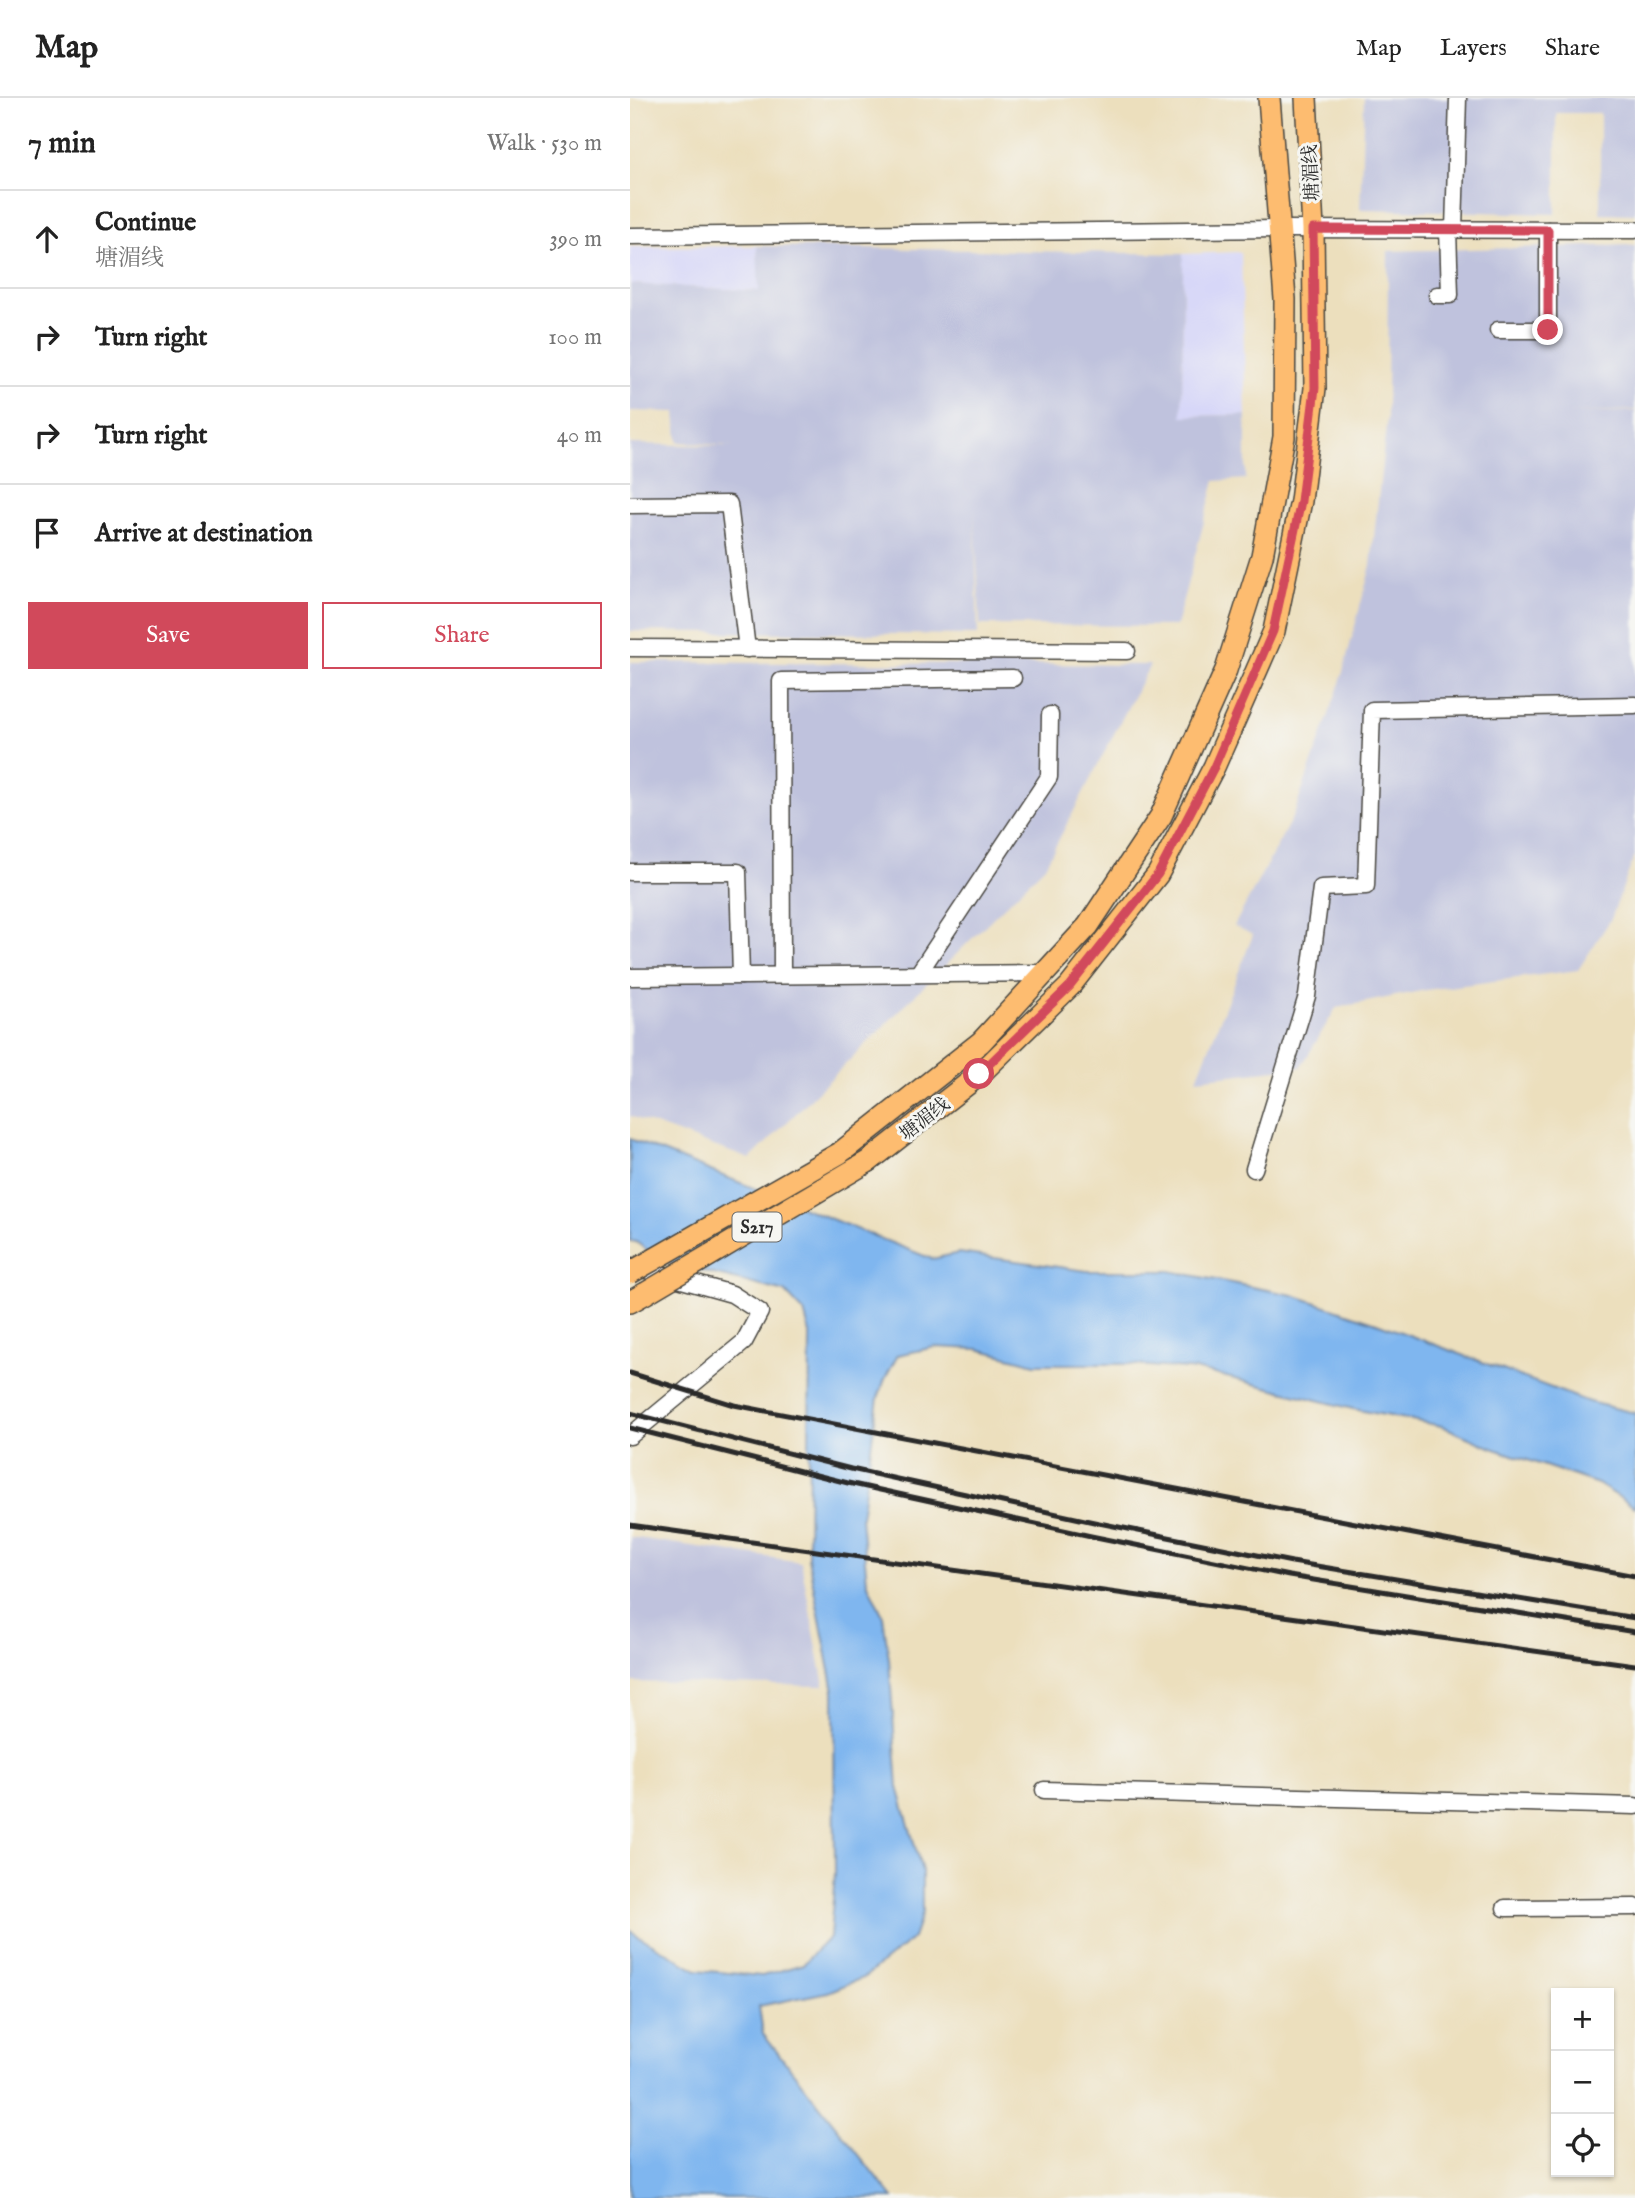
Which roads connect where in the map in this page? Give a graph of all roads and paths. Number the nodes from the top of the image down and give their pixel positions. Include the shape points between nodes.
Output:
1 (1269, 98) edge
2 (1306, 98) edge
3 (1458, 98) edge
4 (1279, 229) junction
5 (1313, 229) junction
6 (1451, 229) junction
7 (1548, 230) junction
8 (1635, 230) edge
9 (630, 236) edge
10 (1437, 295) dead end
11 (1498, 330) dead end
12 (630, 505) edge
13 (630, 648) edge
14 (747, 649) junction
15 (1127, 651) dead end
16 (1013, 678) dead end
17 (1635, 705) edge
18 (1050, 715) dead end
19 (630, 872) edge
20 (1044, 973) junction
21 (918, 974) junction
22 (782, 975) junction
23 (630, 976) edge
24 (741, 976) junction
25 (1254, 1169) dead end
26 (630, 1265) edge
27 (630, 1273) edge
28 (638, 1298) edge
29 (630, 1436) edge
30 (1044, 1790) dead end
31 (1635, 1806) edge
32 (1635, 1907) edge
33 (1504, 1908) dead end

1 - 4 main road, S217
2 - 5 main road, 塘湄线 / S217
3 - 6 street
4 - 5 street
4 - 9 street
4 - 20 main road, S217 via 1285,299 1284,437 1262,556 1226,670 1161,816 1088,926
5 - 6 street
5 - 28 main road, 塘湄线 / S217, bridge via 1315,388 1301,501 1273,631 1214,767 1158,874 1070,986 979,1074 869,1161
6 - 7 street
6 - 10 street via 1450,295
7 - 8 street
7 - 11 street via 1548,330
12 - 14 street via 729,504
13 - 14 street
14 - 15 street
16 - 22 street via 780,681
17 - 25 street via 1372,709 1366,886 1321,888 1307,996
18 - 21 street via 1049,777
19 - 24 street via 738,872
20 - 21 street
20 - 27 main road, S217, bridge via 981,1042 840,1153
21 - 22 street
22 - 24 street
23 - 24 street
26 - 29 street via 732,1294 760,1312 744,1342
30 - 31 street
32 - 33 street

